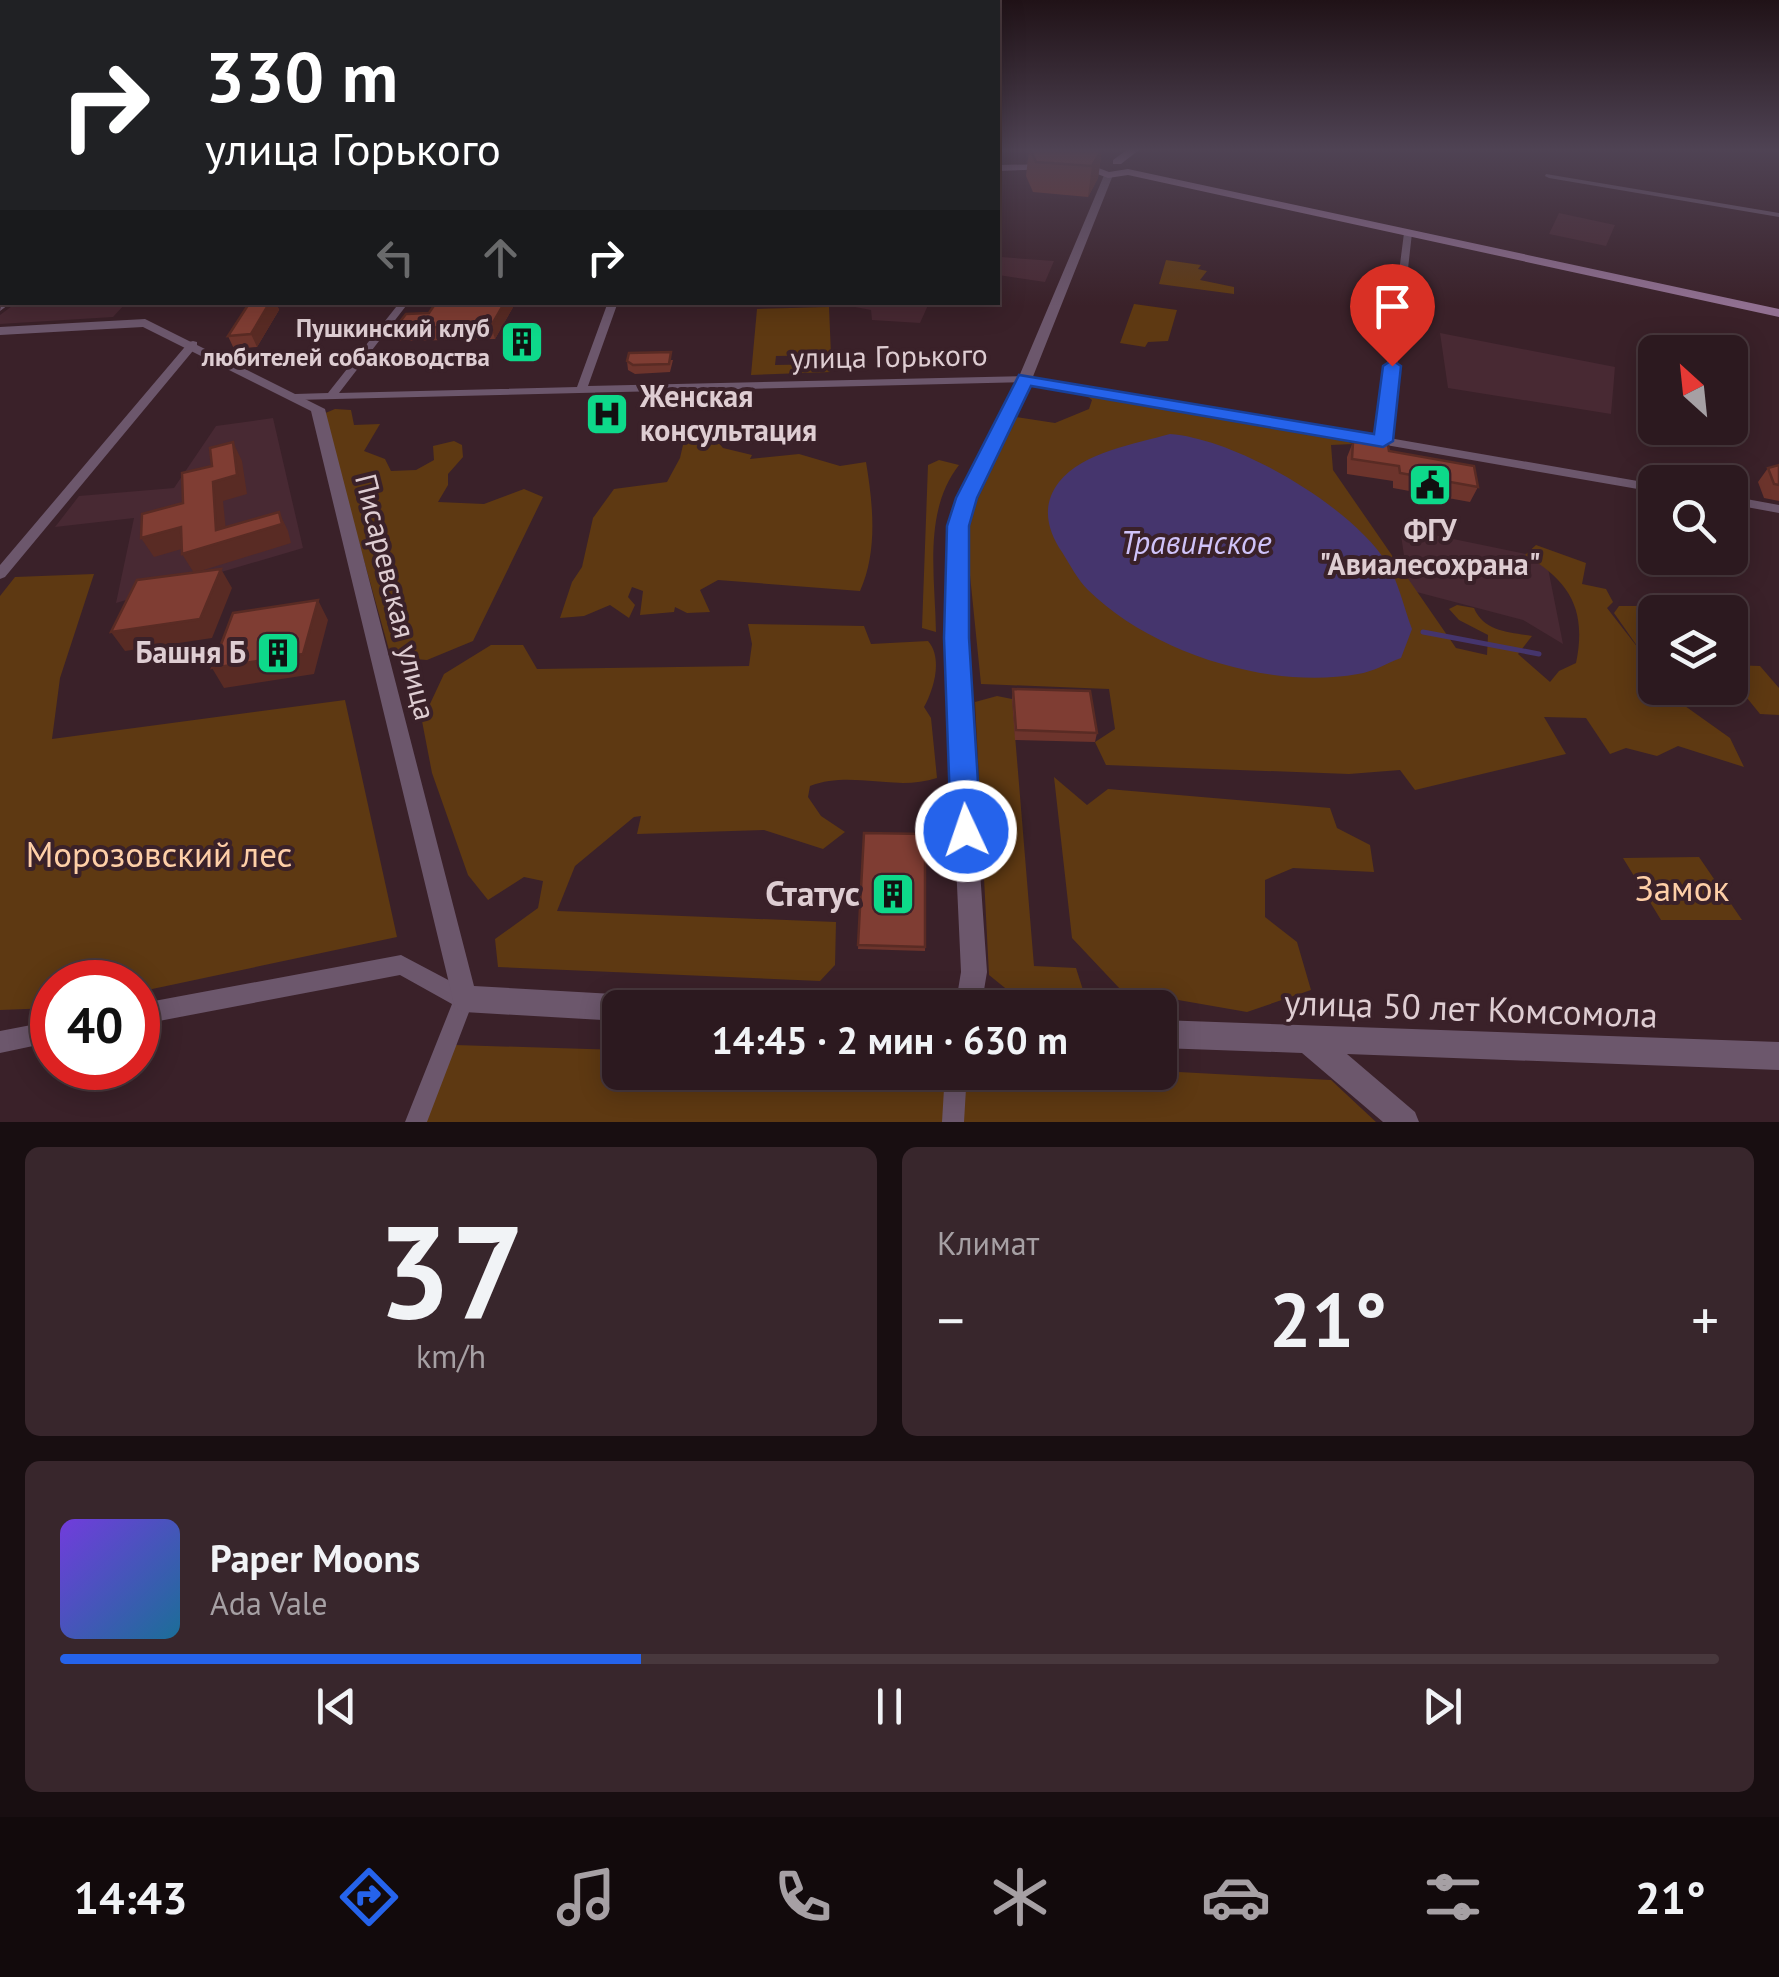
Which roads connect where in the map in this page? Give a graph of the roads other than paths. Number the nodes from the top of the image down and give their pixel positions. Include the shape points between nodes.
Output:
1 (1104, 201) edge
2 (1262, 201) edge
3 (1699, 201) edge
4 (1779, 215) edge
5 (1408, 233) junction
6 (403, 305) edge
7 (613, 305) edge
8 (1779, 313) edge
9 (0, 331) edge
10 (192, 344) junction
11 (1026, 379) junction
12 (582, 388) junction
13 (332, 396) junction
14 (295, 397) junction
15 (1383, 441) junction
16 (1638, 485) edge
17 (1748, 503) edge
18 (1779, 508) edge
19 (0, 574) edge
20 (971, 990) edge
21 (464, 999) junction
22 (602, 1006) edge
23 (160, 1012) edge
24 (1177, 1035) edge
25 (30, 1036) edge
26 (0, 1042) edge
27 (1312, 1042) junction
28 (1779, 1056) edge
29 (955, 1090) edge
30 (416, 1122) edge
31 (953, 1122) edge
32 (1405, 1122) edge

1 - 11 street
2 - 5 main road
3 - 4 street
5 - 8 main road
5 - 15 street
6 - 13 street
7 - 12 street
9 - 10 street, Писаревская улица via 119,321
10 - 14 street, Писаревская улица
10 - 19 street
11 - 12 street, улица Горького
11 - 15 street, улица Горького
11 - 20 street via 958,526
12 - 13 street, улица Горького
13 - 14 street, улица Горького
14 - 21 street, Писаревская улица via 318,409
15 - 16 street, улица Горького
17 - 18 street
21 - 22 street
21 - 23 street via 401,965
21 - 30 street
24 - 27 street, улица 50 лет Комсомола
25 - 26 street
27 - 28 street, улица 50 лет Комсомола
27 - 32 street
29 - 31 street

